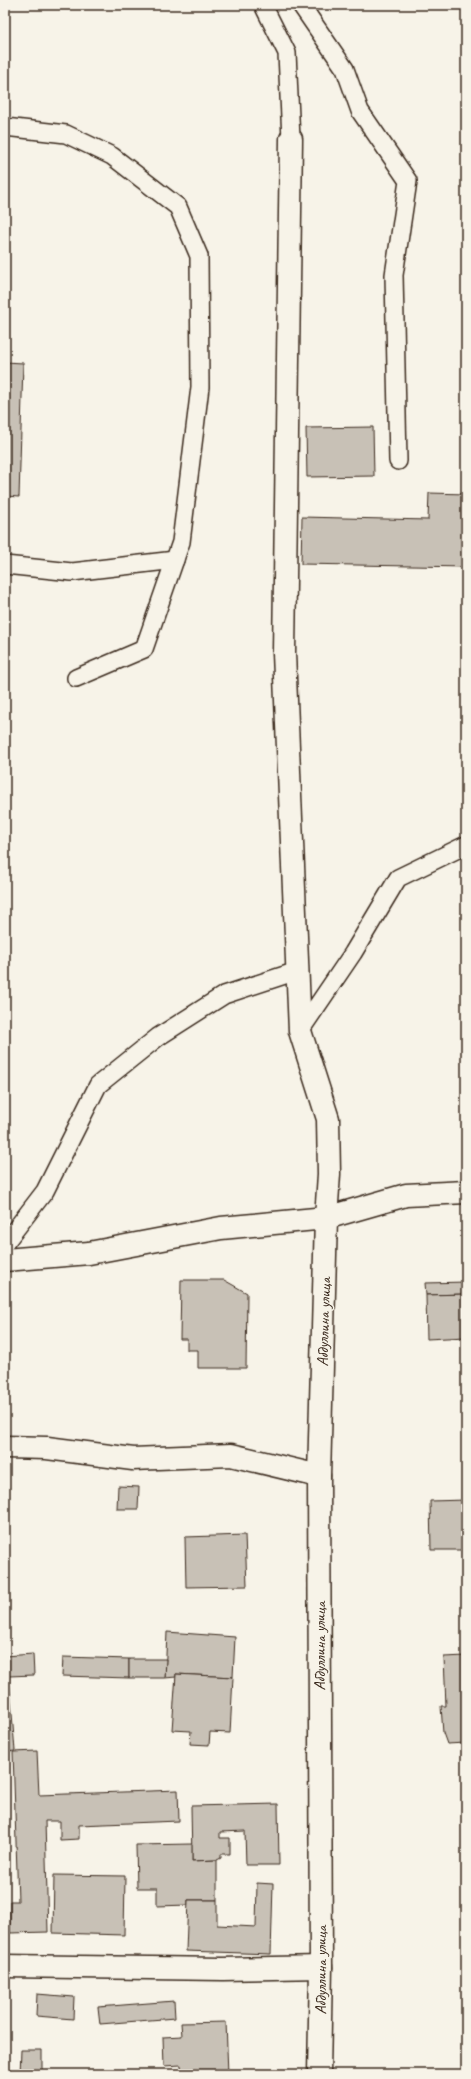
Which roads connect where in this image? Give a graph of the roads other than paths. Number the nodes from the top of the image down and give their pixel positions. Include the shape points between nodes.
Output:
1 (262, 5) edge
2 (301, 5) edge
3 (5, 127) edge
4 (291, 139) joint
5 (398, 461) dead end
6 (175, 560) junction
7 (5, 565) edge
8 (76, 678) dead end
9 (466, 845) edge
10 (297, 971) junction
11 (300, 1031) junction
12 (466, 1192) edge
13 (326, 1218) junction
14 (5, 1243) edge
15 (5, 1260) edge
16 (5, 1447) edge
17 (319, 1476) junction
18 (5, 1966) edge
19 (321, 1967) junction
20 (319, 2074) edge

1 - 4 lane via 287,53
2 - 5 lane via 345,69 360,111 408,181 394,275
3 - 6 lane via 66,134 112,156 178,207 199,256 200,387 181,542
4 - 10 street, Абдуллина улица via 284,653
6 - 7 lane via 72,572
6 - 8 lane via 144,649
9 - 11 lane via 398,878 353,953
10 - 11 street, Абдуллина улица
10 - 14 lane via 224,995 158,1037 98,1085 45,1191
11 - 13 street, Абдуллина улица via 328,1119 329,1174
12 - 13 street via 406,1195
13 - 15 street via 221,1228 89,1253
13 - 17 street, Абдуллина улица
16 - 17 street via 47,1448 133,1459 231,1455
17 - 19 street, Абдуллина улица
18 - 19 street via 223,1969
19 - 20 street, Абдуллина улица

